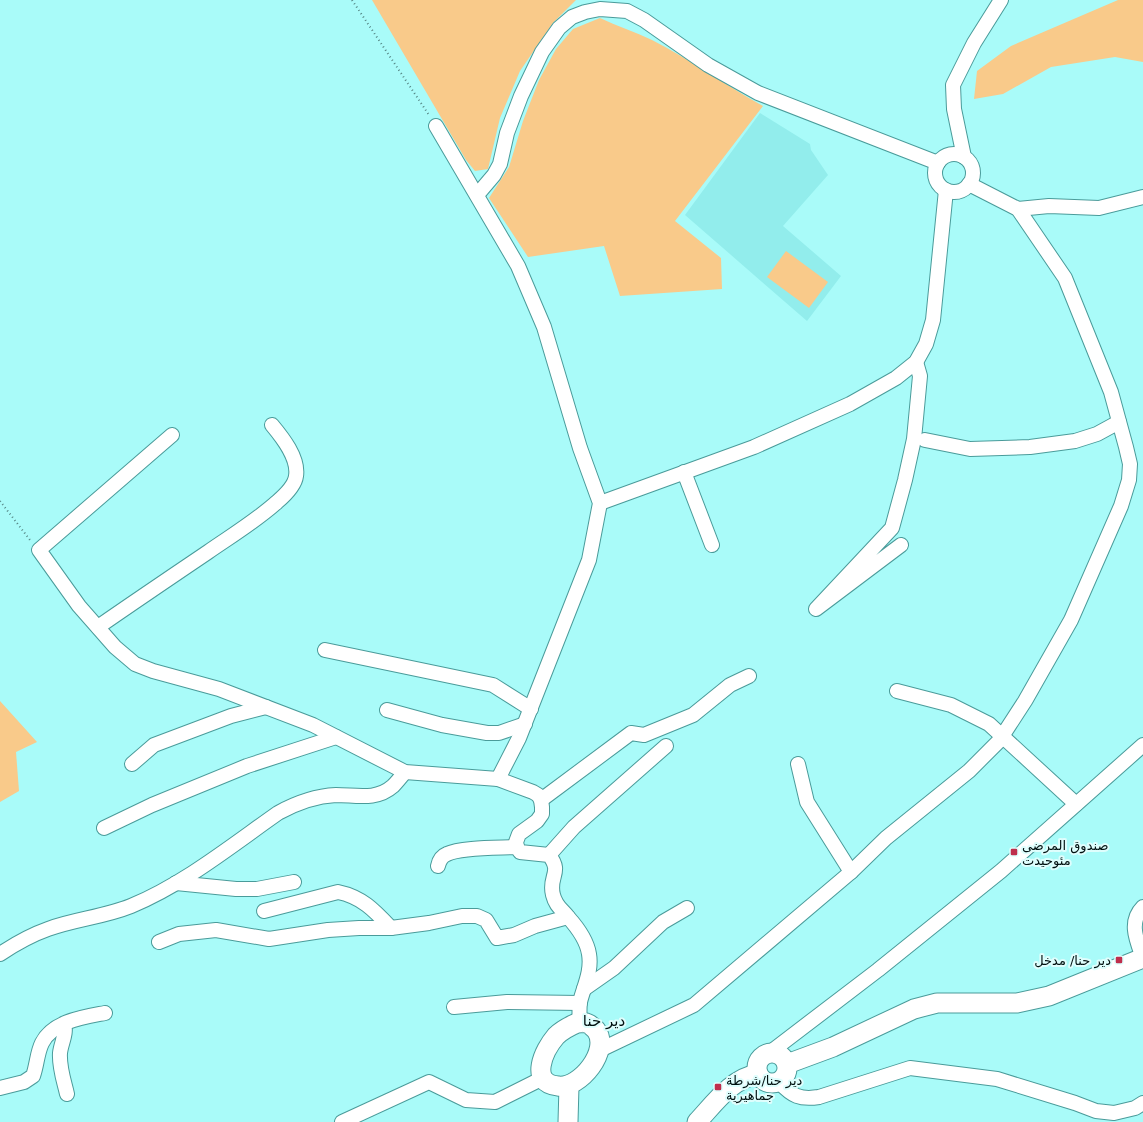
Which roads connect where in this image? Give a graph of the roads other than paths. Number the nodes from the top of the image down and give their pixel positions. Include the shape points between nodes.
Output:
1 (1001, 0) edge
2 (436, 126) road end
3 (964, 157) junction
4 (938, 163) junction
5 (969, 184) junction
6 (946, 190) junction
7 (477, 195) junction
8 (1143, 197) edge
9 (1018, 209) junction
10 (916, 362) junction
11 (1119, 422) junction
12 (272, 425) dead end
13 (172, 435) dead end
14 (925, 440) dead end
15 (684, 472) junction
16 (600, 503) junction
17 (712, 545) dead end
18 (901, 545) dead end
19 (98, 627) junction
20 (325, 650) dead end
21 (749, 676) dead end
22 (897, 691) dead end
23 (266, 707) junction
24 (531, 709) junction
25 (387, 710) dead end
26 (525, 724) junction
27 (1002, 736) junction
28 (336, 737) junction
29 (1143, 744) edge
30 (666, 746) dead end
31 (132, 764) dead end
32 (798, 764) dead end
33 (405, 772) junction
34 (498, 779) junction
35 (541, 800) junction
36 (1076, 804) junction
37 (104, 828) dead end
38 (517, 847) junction
39 (549, 855) junction
40 (438, 866) dead end
41 (851, 872) junction
42 (294, 882) dead end
43 (176, 883) junction
44 (1143, 907) edge
45 (687, 908) dead end
46 (264, 911) dead end
47 (568, 916) junction
48 (391, 928) junction
49 (159, 942) dead end
50 (0, 954) edge
51 (1143, 958) edge
52 (584, 989) junction
53 (580, 1003) junction
54 (454, 1007) dead end
55 (105, 1013) dead end
56 (579, 1023) junction
57 (64, 1024) junction
58 (600, 1050) junction
59 (768, 1054) junction
60 (787, 1064) junction
61 (758, 1074) junction
62 (543, 1078) junction
63 (779, 1082) junction
64 (569, 1086) junction
65 (0, 1088) edge
66 (67, 1094) dead end
67 (1143, 1103) edge
68 (699, 1121) edge
69 (342, 1122) edge
70 (568, 1122) edge

1 - 3 street via 953,85 954,109
2 - 7 street
3 - 4 street via 947,155
3 - 5 street via 972,167 972,179
4 - 6 street via 935,169 937,182
4 - 7 street via 758,92 708,65 644,20 627,11 600,8 572,17 559,28 546,46 521,96 507,133 500,164
5 - 6 street via 958,191
5 - 9 street
6 - 10 street via 934,320 926,344
7 - 16 street via 518,266 544,327 580,448
8 - 9 street via 1099,208 1049,206
9 - 11 street via 1065,278 1111,392
10 - 15 street via 896,378 850,404 754,447
10 - 18 street via 920,376 914,439 892,528 816,609
11 - 14 street via 1097,434 1075,441 1030,447 970,449
11 - 27 street via 1130,464 1129,480 1121,506 1071,620
12 - 19 street via 288,445 296,466 297,475 288,491 252,522
13 - 19 street via 39,550 79,606
15 - 16 street
15 - 17 street
16 - 24 street via 589,560
19 - 23 street via 115,647 135,664 220,688
20 - 24 street via 493,685
21 - 35 street via 730,685 693,715 644,735 631,733
22 - 27 street via 951,704 989,724
23 - 28 street
23 - 31 street via 231,716 154,745
24 - 26 street
25 - 26 street via 442,725 487,733 499,733
26 - 34 street
27 - 36 street
27 - 41 street via 969,770 886,838
28 - 33 street
28 - 37 street via 247,766 152,805
29 - 36 street
30 - 39 street via 574,827
32 - 41 street via 807,802
33 - 34 street
33 - 43 street via 392,786 374,796 336,795 290,806
34 - 35 street via 533,792
35 - 38 street via 542,814 537,821 519,834
36 - 59 street via 995,876
38 - 39 street via 520,852
38 - 40 street via 465,850 447,854
39 - 47 street via 556,868 552,884 556,904
41 - 58 street via 694,1005
42 - 43 street via 257,889
43 - 50 street via 131,906 50,928 26,938
44 - 51 street via 1134,923 1135,935
45 - 52 street via 663,922 614,968
46 - 48 street via 338,892 359,899
47 - 48 street via 514,935 497,938 486,920 477,916 462,916
47 - 52 street via 582,936 589,954 589,972
48 - 49 street via 328,930 269,939 216,930 179,934
51 - 60 street via 1049,996 1017,1003 938,1003 914,1009 834,1048
52 - 53 street
53 - 54 street via 507,1002
53 - 56 street
55 - 57 street via 81,1017
56 - 58 street via 587,1023 595,1028 600,1036
56 - 62 street via 568,1027 547,1049 541,1062 540,1072
57 - 65 street via 47,1036 42,1043 33,1076 24,1082
57 - 66 street via 65,1034 60,1052
58 - 64 street via 580,1079
59 - 60 street via 780,1055
59 - 61 street via 758,1061
60 - 63 street via 786,1074
61 - 63 street via 765,1082
61 - 68 street via 741,1079
62 - 64 street via 549,1084
62 - 69 street via 495,1102 466,1100 429,1082
63 - 67 street via 791,1094 808,1099 819,1098 910,1068 997,1079 1096,1111 1114,1113 1135,1108
64 - 70 street

